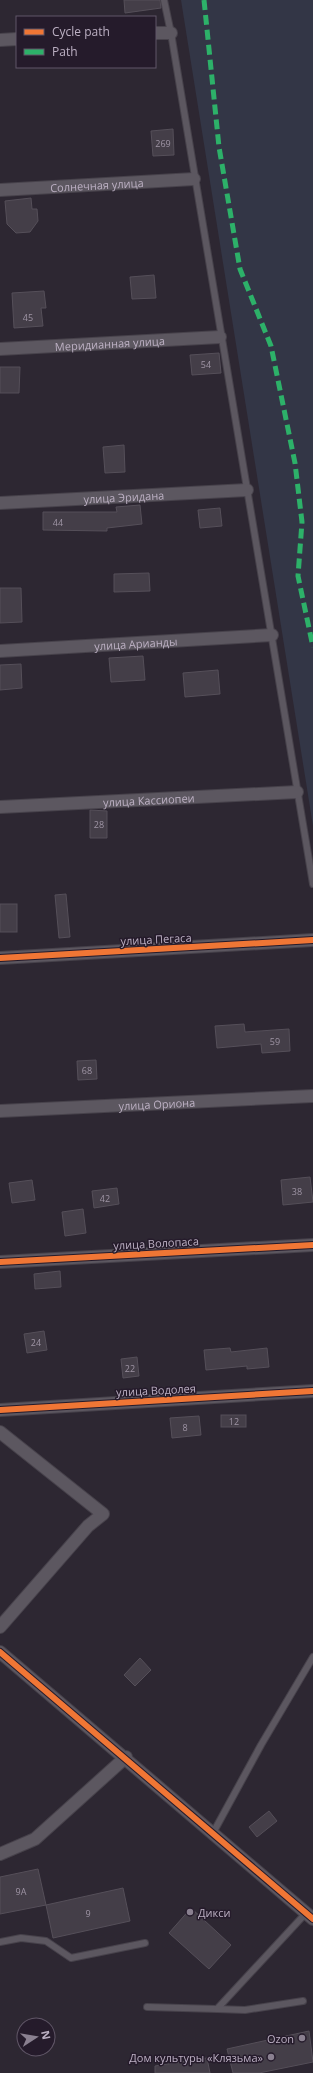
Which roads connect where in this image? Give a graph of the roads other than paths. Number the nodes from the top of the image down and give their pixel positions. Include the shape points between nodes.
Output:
1 (164, 0) edge
2 (156, 33) edge
3 (171, 33) junction
4 (16, 39) edge
5 (0, 40) edge
6 (194, 179) junction
7 (0, 190) edge
8 (220, 337) junction
9 (0, 350) edge
10 (247, 490) junction
11 (0, 503) edge
12 (272, 635) junction
13 (0, 651) edge
14 (297, 792) junction
15 (0, 807) edge
16 (313, 884) edge
17 (313, 940) edge
18 (0, 958) edge
19 (313, 1096) edge
20 (0, 1111) edge
21 (313, 1245) edge
22 (0, 1262) edge
23 (313, 1391) edge
24 (0, 1410) edge
25 (0, 1432) edge
26 (0, 1627) edge
27 (0, 1652) edge
28 (313, 1657) edge
29 (126, 1757) junction
30 (213, 1833) junction
31 (0, 1854) edge
32 (310, 1916) edge
33 (0, 1942) edge
34 (145, 1943) dead end
35 (303, 2001) dead end
36 (147, 2007) dead end
37 (217, 2009) junction

1 - 3 lane
2 - 3 street
3 - 6 lane
4 - 5 street
6 - 7 street, Солнечная улица
6 - 8 lane
8 - 9 street, Меридианная улица
8 - 10 lane
10 - 11 street, улица Эридана
10 - 12 lane
12 - 13 street, улица Арианды
12 - 14 lane
14 - 15 street, улица Кассиопеи
14 - 16 lane
17 - 18 street, улица Пегаса
19 - 20 street, улица Ориона
21 - 22 street, улица Волопаса
23 - 24 street, улица Водолея
25 - 26 street via 103,1514 88,1526
27 - 29 street
28 - 30 lane via 260,1745
29 - 30 street
29 - 31 street via 35,1839
30 - 32 street
32 - 37 lane
33 - 34 lane via 21,1938 46,1941 71,1958
35 - 37 lane via 245,2010
36 - 37 lane

